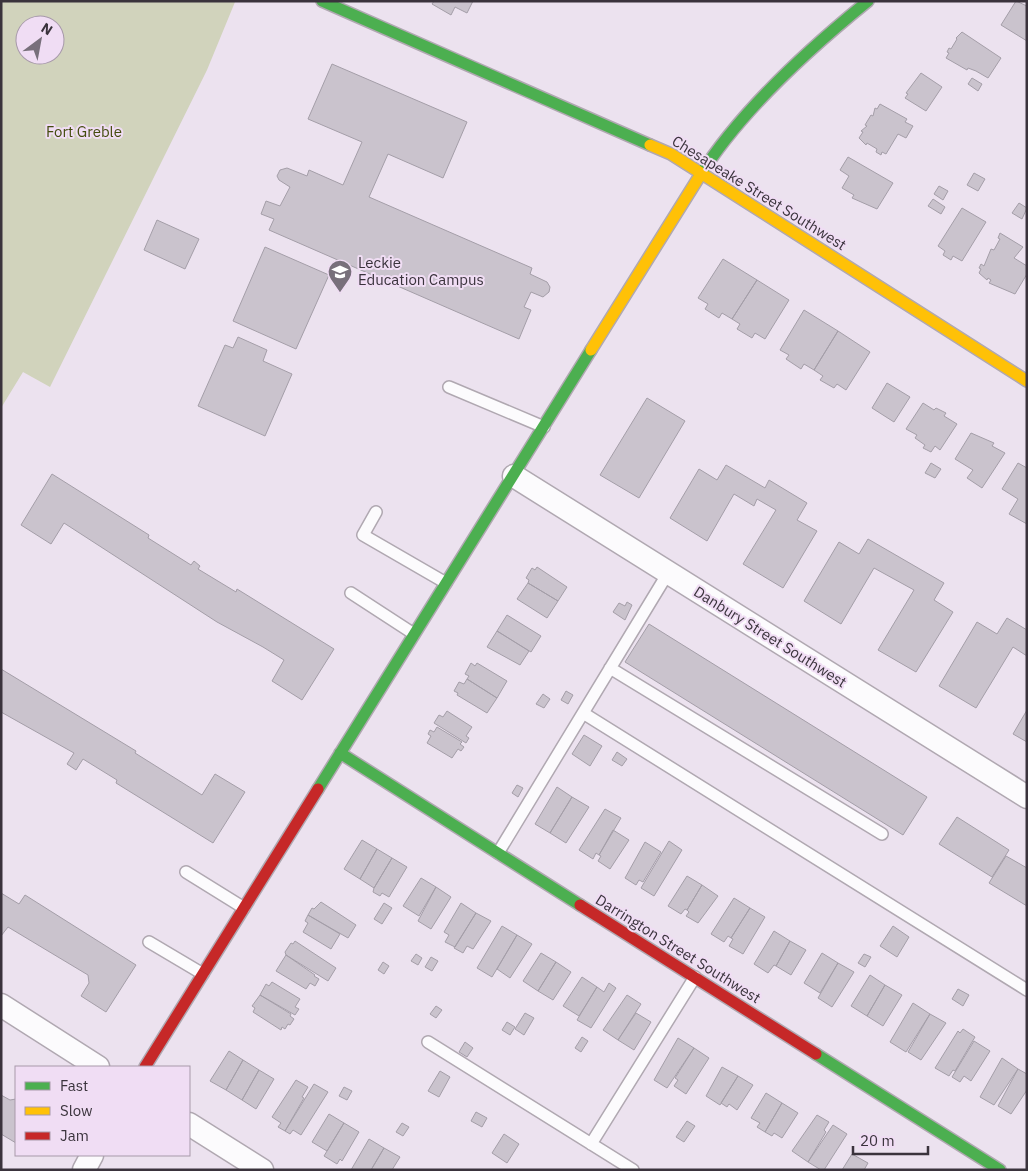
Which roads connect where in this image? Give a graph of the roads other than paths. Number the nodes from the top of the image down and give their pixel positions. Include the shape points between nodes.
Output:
1 (322, 1) edge
2 (868, 1) edge
3 (702, 172) junction
4 (1027, 381) edge
5 (449, 387) dead end
6 (544, 427) junction
7 (514, 476) junction
8 (376, 512) dead end
9 (668, 573) junction
10 (446, 582) junction
11 (351, 593) dead end
12 (414, 634) junction
13 (610, 668) junction
14 (583, 713) junction
15 (340, 753) junction
16 (1027, 797) edge
17 (882, 834) dead end
18 (498, 852) junction
19 (186, 872) dead end
20 (244, 908) junction
21 (149, 942) dead end
22 (203, 974) junction
23 (695, 977) junction
24 (1027, 990) edge
25 (1, 1005) edge
26 (428, 1042) dead end
27 (96, 1066) edge
28 (146, 1066) edge
29 (190, 1125) edge
30 (592, 1144) junction
31 (91, 1156) edge
32 (84, 1170) edge
33 (262, 1170) edge
34 (633, 1170) edge
35 (1000, 1170) edge

1 - 3 street, Chesapeake Street Southwest via 642,140
2 - 3 street via 780,81
3 - 4 street, Chesapeake Street Southwest
3 - 6 street
5 - 6 lane
6 - 7 street
7 - 9 street, Danbury Street Southwest
7 - 10 street
8 - 10 lane via 363,535
9 - 13 lane
9 - 16 street, Danbury Street Southwest
10 - 12 street
11 - 12 lane
12 - 15 street
13 - 14 lane
13 - 17 lane
14 - 18 lane
14 - 24 lane
15 - 18 street, Darrington Street Southwest
15 - 20 street
18 - 23 street, Darrington Street Southwest
19 - 20 lane
20 - 22 street
21 - 22 lane
22 - 28 street
23 - 30 lane
23 - 35 street, Darrington Street Southwest
25 - 27 street
26 - 30 lane
29 - 33 street
30 - 34 lane
31 - 32 street

